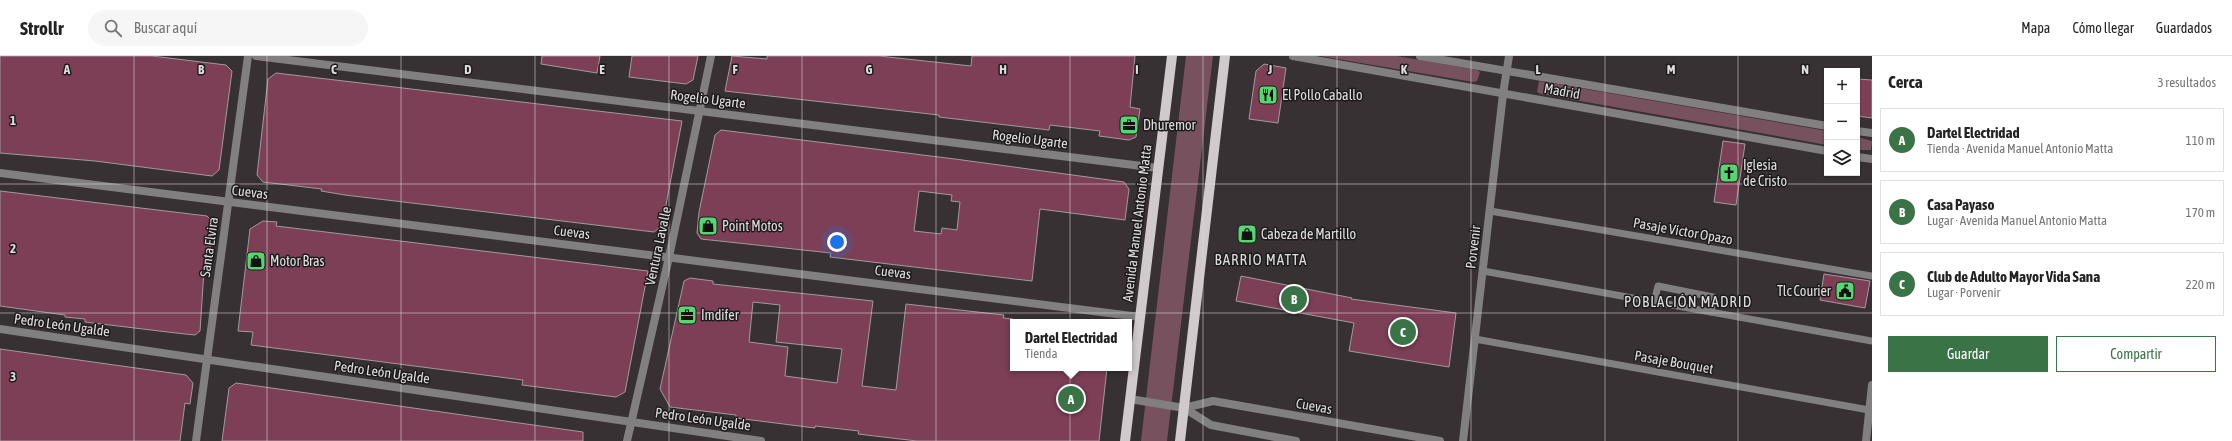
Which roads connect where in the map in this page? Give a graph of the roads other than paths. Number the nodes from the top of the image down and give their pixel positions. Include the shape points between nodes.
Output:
1 (248, 56) edge
2 (256, 56) edge
3 (711, 56) edge
4 (1172, 56) edge
5 (1224, 56) edge
6 (1293, 56) edge
7 (1420, 56) edge
8 (1509, 56) edge
9 (1507, 70) junction
10 (1503, 94) junction
11 (700, 111) junction
12 (1824, 125) edge
13 (1860, 131) edge
14 (1872, 133) edge
15 (1824, 150) edge
16 (1860, 157) edge
17 (1872, 159) edge
18 (1158, 168) junction
19 (0, 173) edge
20 (228, 203) junction
21 (1490, 211) junction
22 (669, 257) junction
23 (1483, 271) junction
24 (1872, 276) edge
25 (1654, 302) junction
26 (1711, 312) junction
27 (1140, 317) junction
28 (0, 329) edge
29 (1475, 339) junction
30 (1872, 341) edge
31 (207, 359) junction
32 (1872, 385) edge
33 (1130, 399) junction
34 (1184, 408) junction
35 (1869, 410) junction
36 (631, 422) junction
37 (196, 441) edge
38 (627, 441) edge
39 (761, 441) edge
40 (1125, 441) edge
41 (1180, 441) edge
42 (1296, 441) edge
43 (1440, 441) edge
44 (1463, 441) edge
45 (1866, 441) edge

1 - 20 street, Santa Elvira
2 - 11 street, Rogelio Ugarte
3 - 11 street, Ventura Lavalle
4 - 18 main road, Avenida Manuel Antonio Matta
5 - 34 main road
6 - 10 street, Madrid
7 - 9 street, Madrid
8 - 9 street, Porvenir
9 - 10 street, Porvenir
9 - 12 street, Madrid
10 - 15 street, Madrid
10 - 21 street, Porvenir
11 - 18 street, Rogelio Ugarte
11 - 22 street, Ventura Lavalle
13 - 14 street
16 - 17 street
18 - 27 main road, Avenida Manuel Antonio Matta
19 - 20 street, Cuevas
20 - 22 street, Cuevas
20 - 31 street, Santa Elvira
21 - 23 street, Porvenir
21 - 24 lane, Pasaje Víctor Opazo
22 - 27 street, Cuevas
22 - 36 street, Ventura Lavalle
23 - 25 lane
23 - 29 street, Porvenir
25 - 26 lane
25 - 26 lane via 1658,286 1713,297
26 - 30 lane
27 - 33 main road, Avenida Manuel Antonio Matta
28 - 31 street, Pedro León Ugalde
29 - 35 lane, Pasaje Bouquet
29 - 44 street, Porvenir
31 - 36 street, Pedro León Ugalde
31 - 37 street, Santa Elvira
32 - 35 street
33 - 34 street, Cuevas
33 - 40 main road, Avenida Manuel Antonio Matta
34 - 41 main road
34 - 42 street, Cuevas via 1210,425
34 - 43 street, Cuevas via 1213,401
35 - 45 street
36 - 38 street, Ventura Lavalle
36 - 39 street, Pedro León Ugalde

